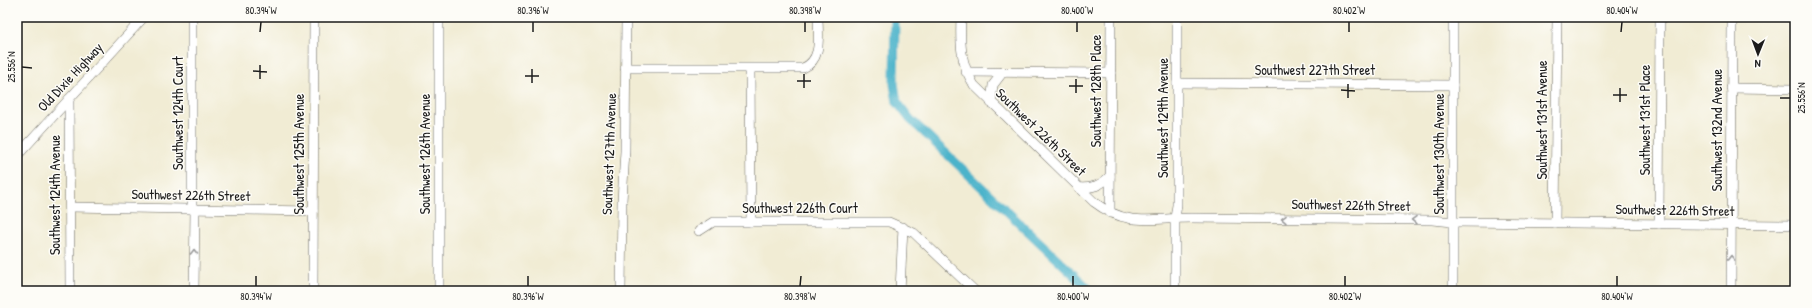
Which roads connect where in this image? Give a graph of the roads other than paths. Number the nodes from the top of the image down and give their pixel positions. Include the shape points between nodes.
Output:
1 (144, 17) edge
2 (192, 17) edge
3 (314, 17) edge
4 (439, 17) edge
5 (626, 17) edge
6 (818, 17) edge
7 (961, 17) edge
8 (1111, 17) edge
9 (1177, 17) edge
10 (1453, 17) edge
11 (1556, 17) edge
12 (1660, 17) edge
13 (1732, 17) edge
14 (626, 68) junction
15 (750, 69) junction
16 (966, 72) junction
17 (1003, 72) junction
18 (1111, 73) junction
19 (1177, 83) junction
20 (1453, 85) junction
21 (1732, 88) junction
22 (1795, 88) edge
23 (69, 99) junction
24 (991, 103) junction
25 (17, 156) edge
26 (1110, 176) junction
27 (1079, 188) junction
28 (70, 207) junction
29 (193, 209) junction
30 (312, 211) junction
31 (1110, 213) junction
32 (1175, 218) junction
33 (751, 222) junction
34 (1453, 222) junction
35 (1555, 223) junction
36 (1659, 224) junction
37 (1731, 225) junction
38 (1795, 225) edge
39 (903, 227) junction
40 (699, 231) dead end
41 (70, 291) edge
42 (194, 291) edge
43 (313, 291) edge
44 (439, 291) edge
45 (621, 291) edge
46 (900, 291) edge
47 (975, 291) edge
48 (1175, 291) edge
49 (1453, 291) edge
50 (1731, 291) edge

1 - 23 street, Old Dixie Highway
2 - 29 street, Southwest 124th Court
3 - 30 street, Southwest 125th Avenue
4 - 44 street, Southwest 126th Avenue
5 - 14 street, Southwest 127th Avenue
6 - 15 street via 817,51 814,60 807,66 796,69
7 - 16 street via 961,49
8 - 18 street, Southwest 128th Place
9 - 19 street, Southwest 129th Avenue
10 - 20 street, Southwest 130th Avenue
11 - 35 street, Southwest 131st Avenue
12 - 36 street, Southwest 131st Place
13 - 21 street, Southwest 132nd Avenue
14 - 15 street
14 - 45 street, Southwest 127th Avenue
15 - 33 street
16 - 17 street
16 - 24 street, Southwest 226th Street
17 - 18 street
17 - 24 street via 994,85
18 - 26 street, Southwest 128th Place
19 - 20 street, Southwest 227th Street
19 - 32 street, Southwest 129th Avenue
20 - 34 street, Southwest 130th Avenue
21 - 22 street
21 - 37 street, Southwest 132nd Avenue
23 - 25 street, Old Dixie Highway
23 - 28 street, Southwest 124th Avenue
24 - 27 street, Southwest 226th Street
26 - 27 street via 1099,186
26 - 31 street, Southwest 128th Place
27 - 31 street, Southwest 226th Street
28 - 29 street, Southwest 226th Street
28 - 41 street, Southwest 124th Avenue
29 - 30 street, Southwest 226th Street
42 -> 29 street, Southwest 124th Court
30 - 43 street, Southwest 125th Avenue
31 - 32 street, Southwest 226th Street via 1137,220
34 -> 32 street, Southwest 226th Street
32 - 48 street, Southwest 129th Avenue
33 - 39 street, Southwest 226th Court via 889,222
33 - 40 street, Southwest 226th Court via 713,222
34 - 35 street, Southwest 226th Street
34 - 49 street, Southwest 130th Avenue
35 - 36 street, Southwest 226th Street
36 - 37 street, Southwest 226th Street
37 - 38 street, Southwest 226th Street
50 -> 37 street, Southwest 132nd Avenue
39 - 46 street
39 - 47 street via 914,232

